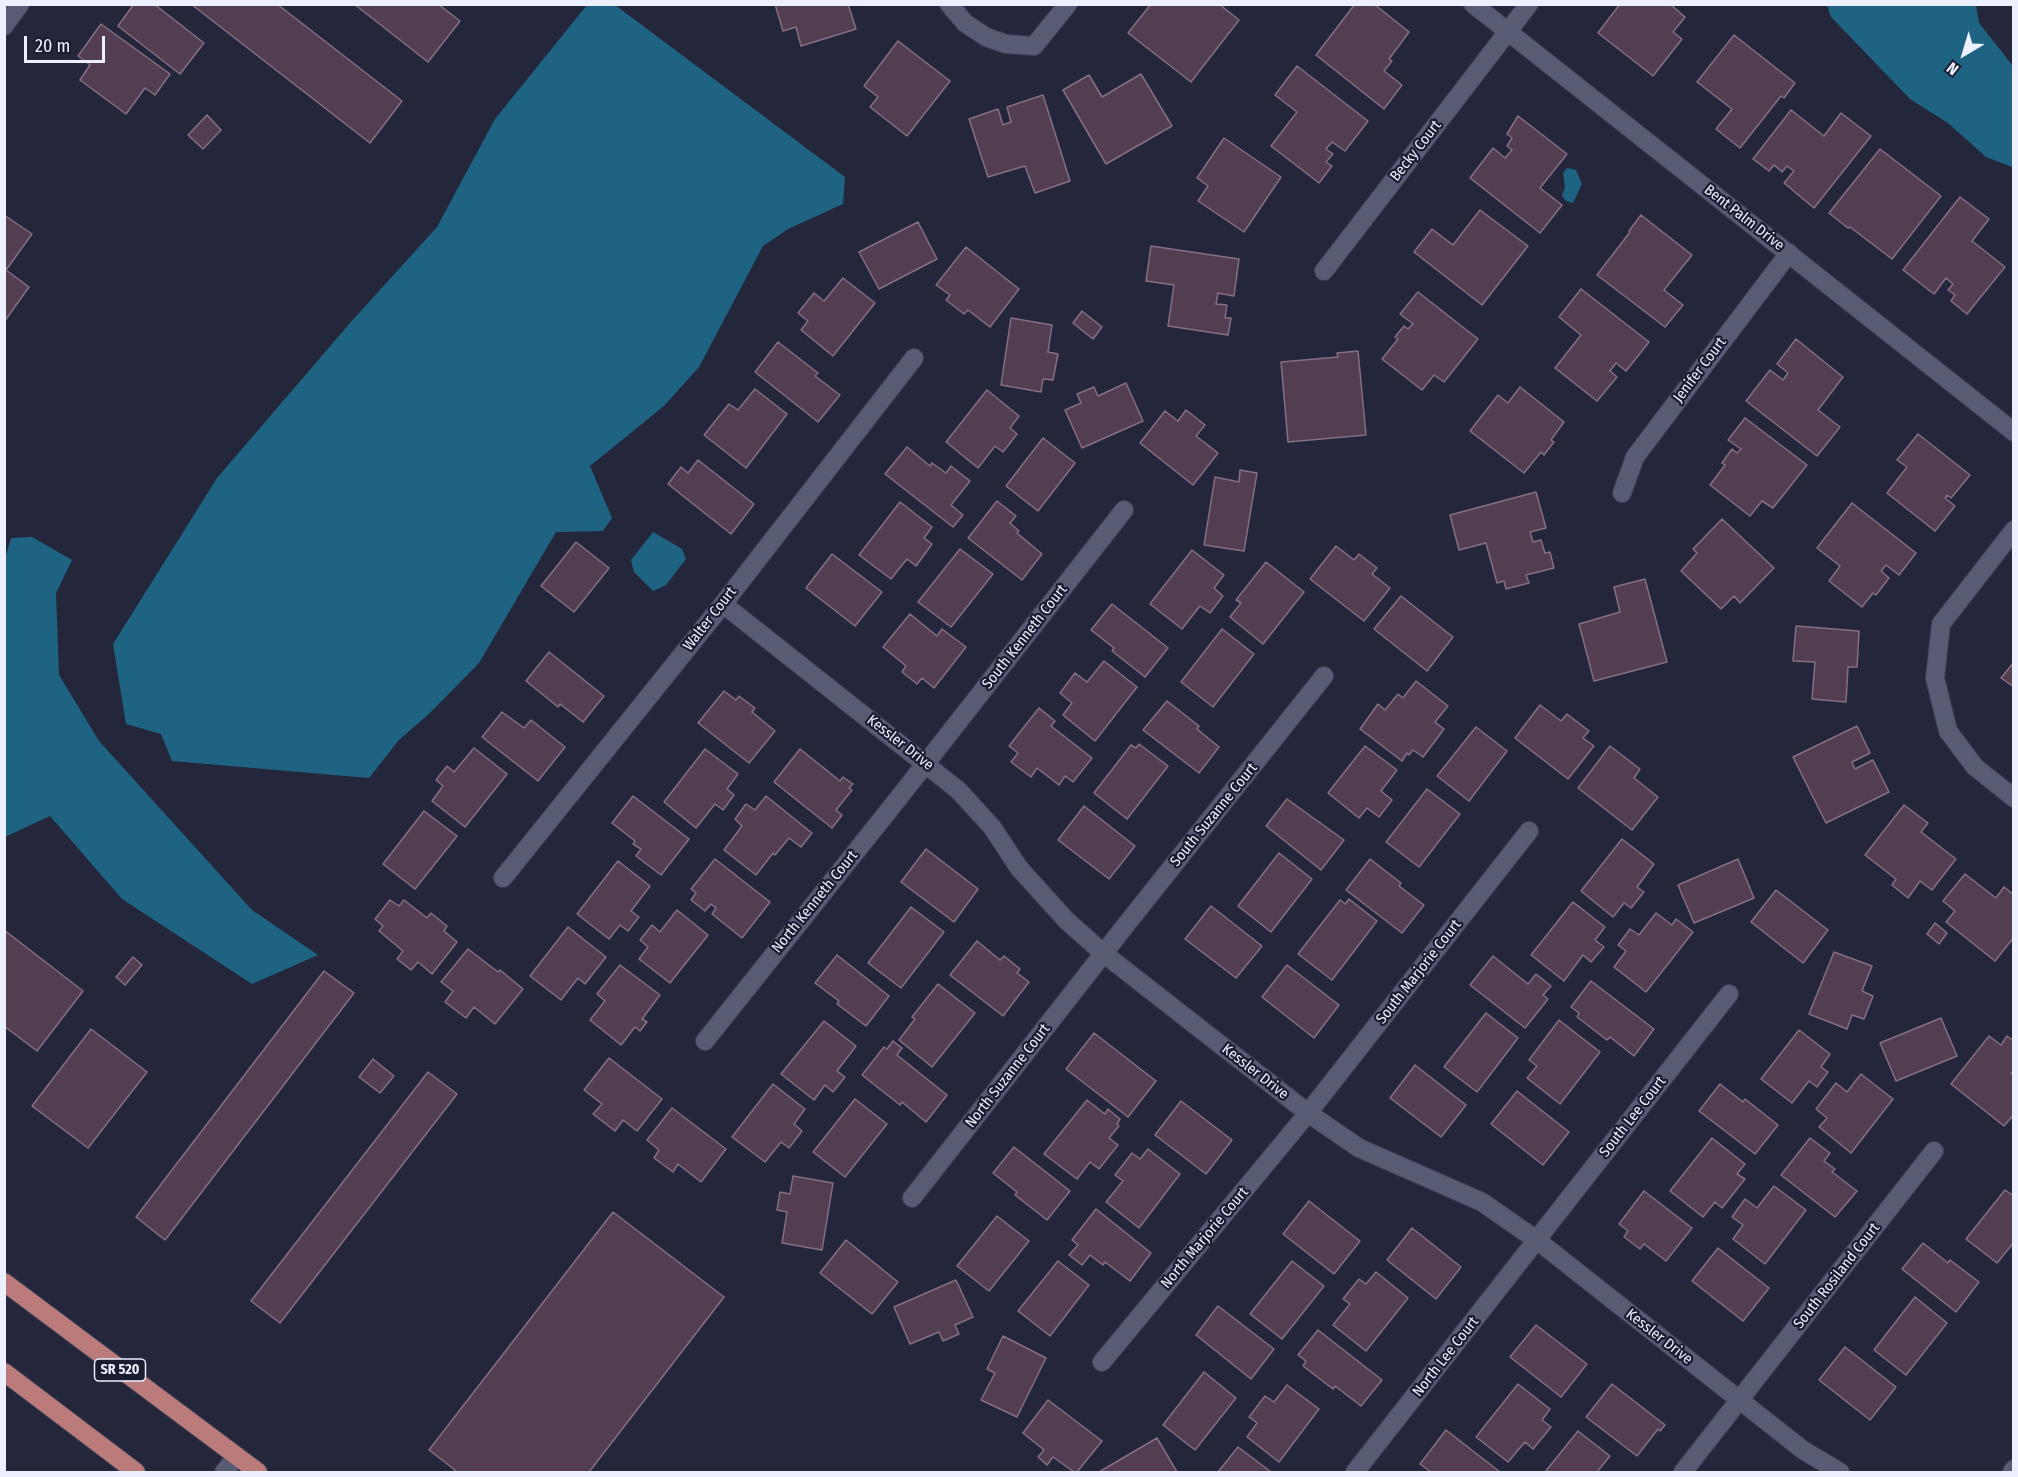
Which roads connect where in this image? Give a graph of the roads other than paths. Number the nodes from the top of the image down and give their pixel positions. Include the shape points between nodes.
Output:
1 (20, 4) edge
2 (949, 4) edge
3 (1068, 4) edge
4 (1473, 4) edge
5 (1529, 4) edge
6 (4, 26) edge
7 (1508, 31) junction
8 (1789, 253) junction
9 (1324, 272) dead end
10 (914, 358) dead end
11 (2013, 432) edge
12 (1622, 493) dead end
13 (1124, 510) dead end
14 (2013, 530) edge
15 (723, 604) junction
16 (1324, 676) dead end
17 (926, 763) junction
18 (2013, 798) edge
19 (1529, 831) dead end
20 (503, 878) dead end
21 (1104, 953) junction
22 (1729, 993) dead end
23 (705, 1041) dead end
24 (1308, 1113) junction
25 (1934, 1151) dead end
26 (912, 1198) dead end
27 (1538, 1241) junction
28 (4, 1282) edge
29 (1102, 1362) dead end
30 (4, 1372) edge
31 (1740, 1401) junction
32 (236, 1457) junction
33 (136, 1473) edge
34 (224, 1473) edge
35 (258, 1473) edge
36 (1355, 1473) edge
37 (1683, 1473) edge
38 (1840, 1473) edge

1 - 6 street
2 - 3 street via 964,23 986,38 1034,46
4 - 7 street, Bent Palm Drive
5 - 7 street, Becky Court
7 - 8 street, Bent Palm Drive
7 - 9 street, Becky Court
8 - 11 street, Bent Palm Drive
8 - 12 street, Jenifer Court via 1635,456
10 - 15 street, Walter Court
13 - 17 street, South Kenneth Court
14 - 18 street via 1941,624 1935,678 1948,731 1975,767
15 - 17 street, Kessler Drive
15 - 20 street, Walter Court
16 - 21 street, South Suzanne Court
17 - 21 street, Kessler Drive via 992,827 1019,868 1066,920
17 - 23 street, North Kenneth Court
19 - 24 street, South Marjorie Court
21 - 24 street, Kessler Drive
21 - 26 street, North Suzanne Court
22 - 27 street, South Lee Court
24 - 27 street, Kessler Drive via 1359,1148 1482,1202
24 - 29 street, North Marjorie Court
25 - 31 street, South Rosiland Court
27 - 31 street, Kessler Drive
27 - 36 street, North Lee Court
28 - 32 main road, SR 520
30 - 33 main road
31 - 37 street, South Rosiland Court
31 - 38 street, Kessler Drive
32 - 34 street
32 - 35 main road, SR 520

